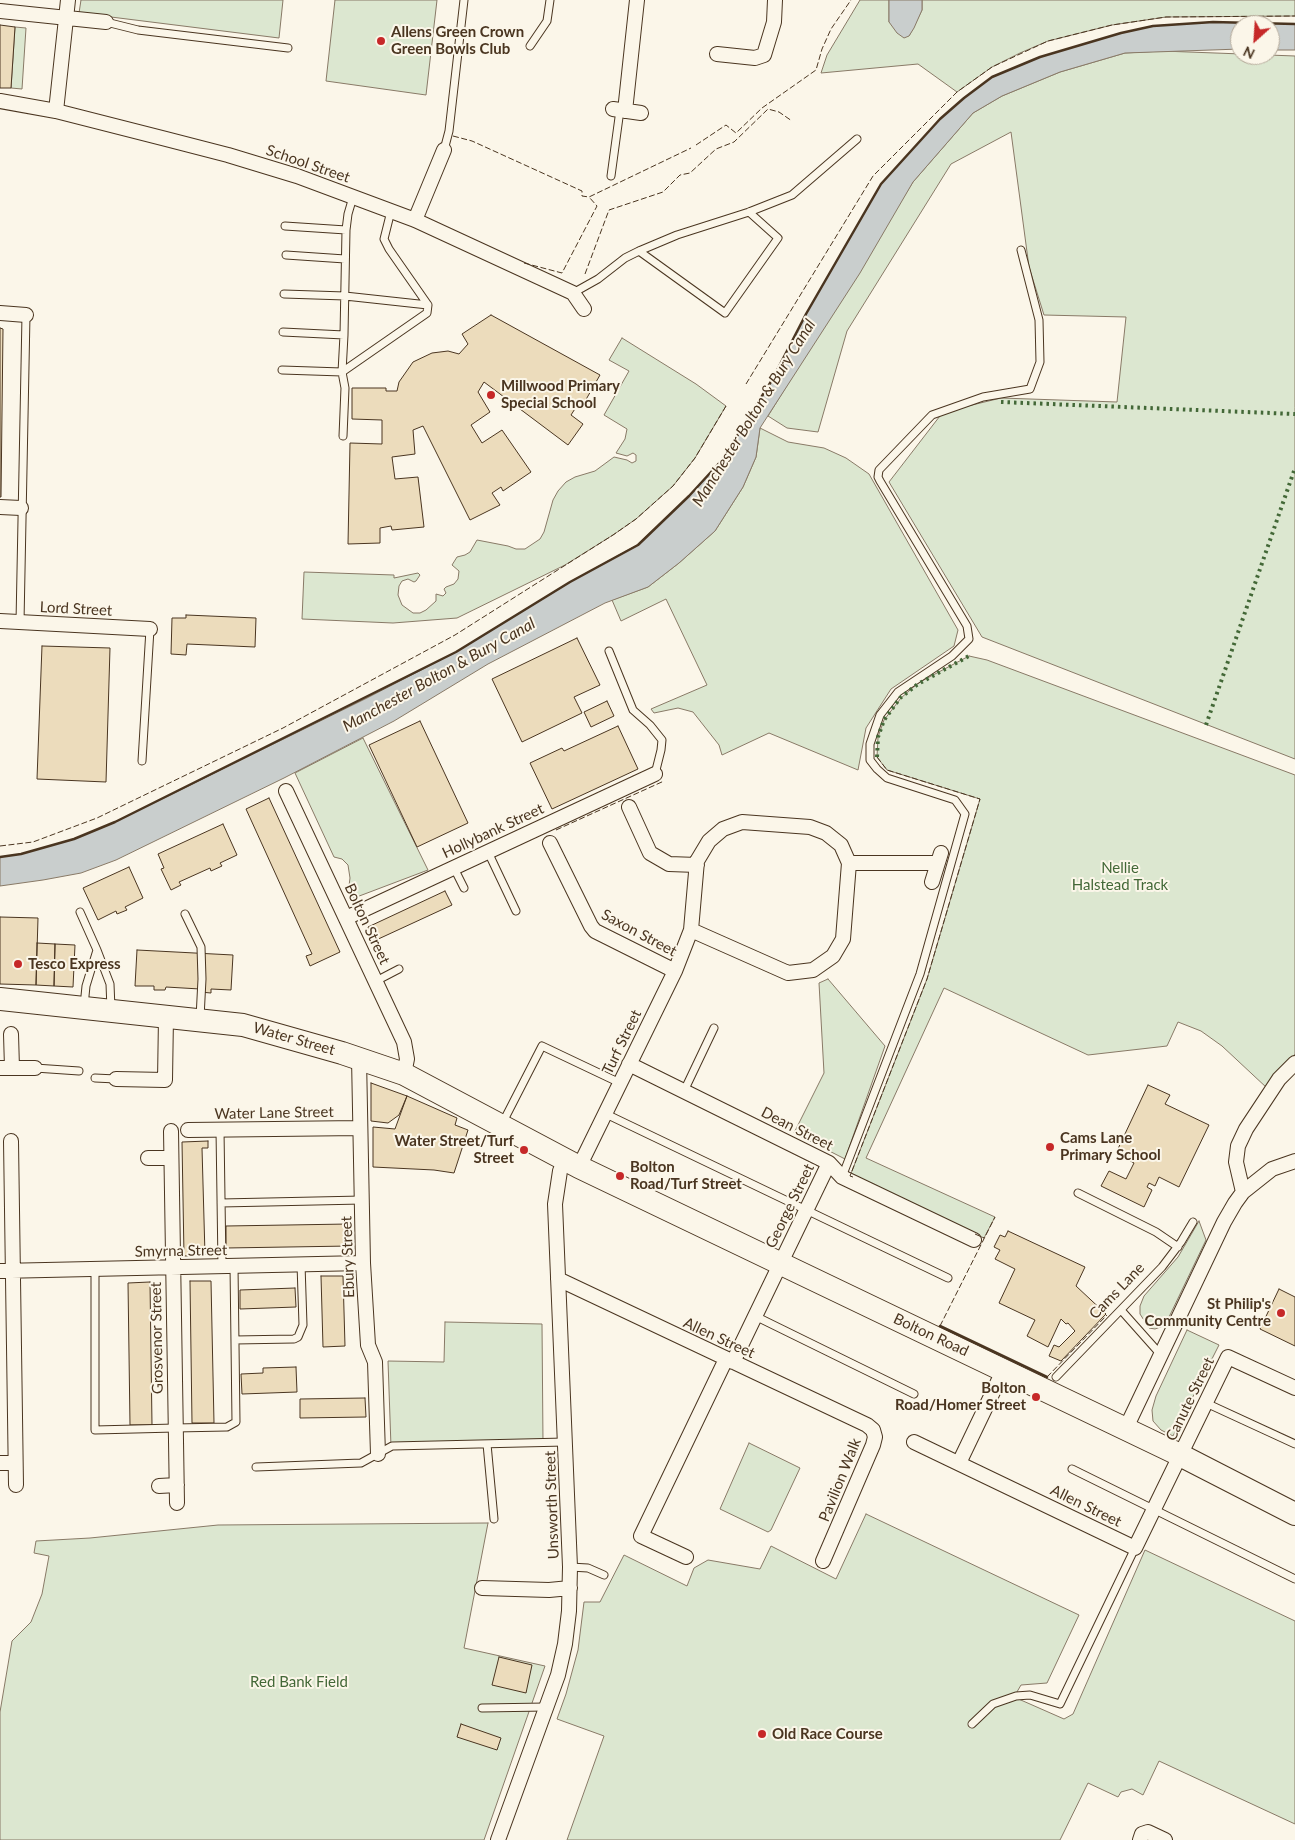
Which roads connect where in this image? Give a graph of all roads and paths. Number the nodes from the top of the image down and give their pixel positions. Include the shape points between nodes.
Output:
1 (68, 0) edge
2 (464, 0) edge
3 (550, 0) edge
4 (637, 0) edge
5 (775, 0) edge
6 (0, 11) edge
7 (66, 17) junction
8 (106, 22) joint
9 (530, 46) dead end
10 (288, 48) dead end
11 (717, 54) dead end
12 (0, 101) edge
13 (620, 110) junction
14 (56, 111) junction
15 (641, 113) dead end
16 (857, 140) dead end
17 (444, 150) joint
18 (611, 176) dead end
19 (353, 197) junction
20 (391, 211) junction
21 (749, 212) junction
22 (415, 220) junction
23 (285, 226) dead end
24 (346, 230) junction
25 (1021, 250) dead end
26 (639, 252) junction
27 (286, 255) dead end
28 (345, 259) junction
29 (573, 293) junction
30 (284, 294) dead end
31 (345, 296) junction
32 (428, 305) junction
33 (584, 309) dead end
34 (0, 313) edge
35 (26, 315) joint
36 (283, 332) dead end
37 (344, 335) junction
38 (282, 370) dead end
39 (342, 372) junction
40 (343, 436) dead end
41 (0, 507) edge
42 (22, 508) junction
43 (0, 621) edge
44 (20, 622) junction
45 (150, 629) joint
46 (609, 651) dead end
47 (142, 761) dead end
48 (655, 774) joint
49 (286, 791) dead end
50 (629, 807) dead end
51 (550, 843) dead end
52 (488, 852) junction
53 (849, 862) junction
54 (697, 865) junction
55 (454, 868) junction
56 (932, 882) dead end
57 (464, 888) dead end
58 (516, 911) dead end
59 (80, 912) dead end
60 (185, 914) dead end
61 (346, 918) junction
62 (691, 930) junction
63 (97, 950) junction
64 (399, 969) dead end
65 (674, 971) junction
66 (376, 981) junction
67 (0, 1000) edge
68 (84, 1009) junction
69 (111, 1011) junction
70 (166, 1017) junction
71 (200, 1021) junction
72 (714, 1028) dead end
73 (11, 1034) dead end
74 (359, 1058) junction
75 (1295, 1063) edge
76 (629, 1064) junction
77 (6, 1068) edge
78 (35, 1068) joint
79 (79, 1071) dead end
80 (404, 1074) junction
81 (95, 1078) dead end
82 (116, 1078) joint
83 (620, 1083) junction
84 (684, 1091) junction
85 (606, 1114) junction
86 (502, 1125) junction
87 (360, 1128) junction
88 (188, 1130) dead end
89 (220, 1130) junction
90 (171, 1131) dead end
91 (11, 1141) dead end
92 (148, 1158) dead end
93 (172, 1158) junction
94 (1295, 1161) edge
95 (572, 1163) junction
96 (829, 1163) junction
97 (6, 1172) edge
98 (842, 1177) junction
99 (1243, 1192) junction
100 (1078, 1193) dead end
101 (362, 1200) junction
102 (221, 1204) junction
103 (806, 1210) junction
104 (1193, 1222) dead end
105 (974, 1240) dead end
106 (1178, 1247) junction
107 (364, 1263) junction
108 (780, 1263) junction
109 (301, 1264) junction
110 (228, 1266) junction
111 (172, 1267) junction
112 (95, 1269) junction
113 (6, 1271) edge
114 (948, 1278) dead end
115 (558, 1279) junction
116 (1121, 1310) junction
117 (755, 1316) junction
118 (236, 1340) junction
119 (1162, 1355) junction
120 (730, 1361) junction
121 (1004, 1370) junction
122 (1056, 1377) dead end
123 (1295, 1388) edge
124 (914, 1394) dead end
125 (1206, 1403) junction
126 (867, 1425) joint
127 (175, 1428) junction
128 (1126, 1428) junction
129 (565, 1442) junction
130 (914, 1442) dead end
131 (487, 1444) junction
132 (1295, 1444) edge
133 (378, 1454) junction
134 (1180, 1455) junction
135 (15, 1463) junction
136 (0, 1464) edge
137 (959, 1464) junction
138 (256, 1467) dead end
139 (1072, 1469) dead end
140 (16, 1485) dead end
141 (177, 1485) junction
142 (159, 1486) dead end
143 (177, 1503) dead end
144 (1154, 1509) junction
145 (1295, 1514) edge
146 (494, 1518) dead end
147 (1136, 1548) junction
148 (830, 1555) dead end
149 (686, 1557) dead end
150 (570, 1567) junction
151 (604, 1575) dead end
152 (1295, 1578) edge
153 (482, 1588) dead end
154 (570, 1588) junction
155 (546, 1707) junction
156 (482, 1708) dead end
157 (972, 1724) dead end
158 (498, 1840) edge
159 (1140, 1840) edge
160 (1165, 1840) edge

1 - 7 street
2 - 17 lane
3 - 9 lane via 547,21
4 - 13 street
5 - 11 street via 774,22 764,55 755,58
6 - 7 street
7 - 8 street
7 - 14 street
8 - 10 lane via 138,30
12 - 14 street, School Street
13 - 15 street
13 - 18 lane
14 - 19 street, School Street via 228,155
16 - 21 lane via 792,195
17 - 22 street
19 - 20 street, School Street
19 - 24 lane
20 - 22 street, School Street
20 - 32 lane via 384,239
21 - 26 lane via 677,235
21 - 26 lane via 778,238 725,313
22 - 29 street, School Street
23 - 24 lane
24 - 28 lane
25 - 98 lane via 1039,320 1040,362 1030,389 983,397 932,415 879,470 880,482 967,626 968,639 952,656 898,692 880,715 870,744 870,760 888,778 955,800 965,814 920,974
26 - 29 lane
27 - 28 lane
28 - 31 lane
29 - 33 street
30 - 31 lane
31 - 32 lane
31 - 37 lane
32 - 39 lane via 427,312
34 - 35 street
35 - 42 lane
36 - 37 lane
37 - 39 lane
38 - 39 lane
39 - 40 lane via 345,388
41 - 42 street
42 - 44 lane
43 - 44 street, Lord Street
44 - 45 street, Lord Street
45 - 47 lane
46 - 48 lane via 632,710 662,740
48 - 52 street, Hollybank Street
49 - 61 street, Bolton Street
50 - 54 street via 650,852 669,864
51 - 65 street, Saxon Street via 590,926
52 - 55 street, Hollybank Street
52 - 58 lane
53 - 54 street via 841,846 826,833 810,827 742,822 723,829 709,841
53 - 56 street via 939,858
53 - 62 street via 843,939 833,956 813,970 788,973
54 - 62 street
55 - 57 lane
55 - 61 street, Hollybank Street
59 - 63 lane
60 - 71 lane via 201,947
61 - 66 street, Bolton Street
62 - 65 street, Turf Street
63 - 68 lane via 86,986
63 - 69 lane via 110,984
64 - 66 lane
65 - 76 street, Turf Street
66 - 80 street, Bolton Street via 407,1051
67 - 68 main road, Water Street
68 - 69 main road, Water Street
69 - 70 main road, Water Street
70 - 71 main road, Water Street
70 - 82 street via 165,1080
71 - 74 main road, Water Street via 243,1025
72 - 84 lane
73 - 77 street
74 - 80 main road, Water Street
74 - 87 street, Ebury Street
75 - 99 street via 1279,1079 1238,1146 1236,1162
76 - 83 street, Turf Street
76 - 84 street, Dean Street
77 - 78 street
78 - 79 lane
80 - 86 main road, Water Street
81 - 82 lane
83 - 85 street, Turf Street
83 - 86 lane via 542,1046
84 - 96 street, Dean Street
85 - 95 street, Turf Street
85 - 103 lane
86 - 95 main road, Water Street
87 - 89 street, Water Lane Street
87 - 101 street, Ebury Street
88 - 89 street, Water Lane Street
89 - 102 lane
90 - 93 street, Grosvenor Street
91 - 97 street
92 - 93 street
93 - 111 street, Grosvenor Street
94 - 99 street via 1272,1169
95 - 108 main road, Bolton Road
95 - 115 street, Unsworth Street via 560,1171 555,1204
96 - 98 street, Dean Street
96 - 103 street, George Street
97 - 113 street
98 - 105 street, Dean Street
99 - 119 street via 1224,1222
100 - 106 lane via 1156,1232
101 - 102 lane
101 - 107 street, Ebury Street
102 - 110 lane
103 - 108 street, George Street
103 - 114 lane
104 - 106 lane, Cams Lane
106 - 116 lane, Cams Lane
107 - 109 street, Smyrna Street
107 - 133 street, Ebury Street via 368,1345 375,1362
108 - 117 street, George Street
108 - 121 main road, Bolton Road
109 - 110 street, Smyrna Street
109 - 118 lane via 303,1325 298,1336 294,1339
110 - 111 street, Smyrna Street
110 - 118 lane
111 - 112 street, Smyrna Street
111 - 127 street, Grosvenor Street
112 - 113 street, Smyrna Street
112 - 127 lane via 95,1430
113 - 135 street
115 - 120 street, Allen Street
115 - 129 street, Unsworth Street
116 - 119 lane
116 - 122 lane, Cams Lane
117 - 120 street, George Street
117 - 124 lane
118 - 127 lane via 236,1422 227,1427
119 - 128 street
120 - 126 street, Allen Street
120 - 149 street, George Street via 642,1536
121 - 128 main road, Bolton Road
121 - 137 street
123 - 125 street, Canute Street via 1228,1357
125 - 132 lane
125 - 134 street, Canute Street
126 - 148 street, Pavilion Walk via 875,1437
127 - 141 street, Grosvenor Street
128 - 134 main road, Bolton Road
129 - 131 lane
129 - 150 street, Unsworth Street
130 - 137 street, Allen Street
131 - 133 lane via 392,1446
131 - 146 lane
133 - 138 lane via 361,1463
134 - 144 street, Canute Street
134 - 145 main road, Bolton Road
135 - 136 street
135 - 140 street
137 - 147 street, Allen Street
139 - 144 lane
141 - 142 street
141 - 143 street, Grosvenor Street
144 - 147 street, Canute Street
144 - 152 lane
147 - 157 lane via 1060,1704 1030,1695 1016,1696 993,1704
150 - 151 lane via 588,1568
150 - 154 street, Unsworth Street
153 - 154 street
154 - 155 street, Unsworth Street via 565,1644
155 - 156 lane
155 - 158 street, Unsworth Street
159 - 160 street via 1142,1834 1148,1832

